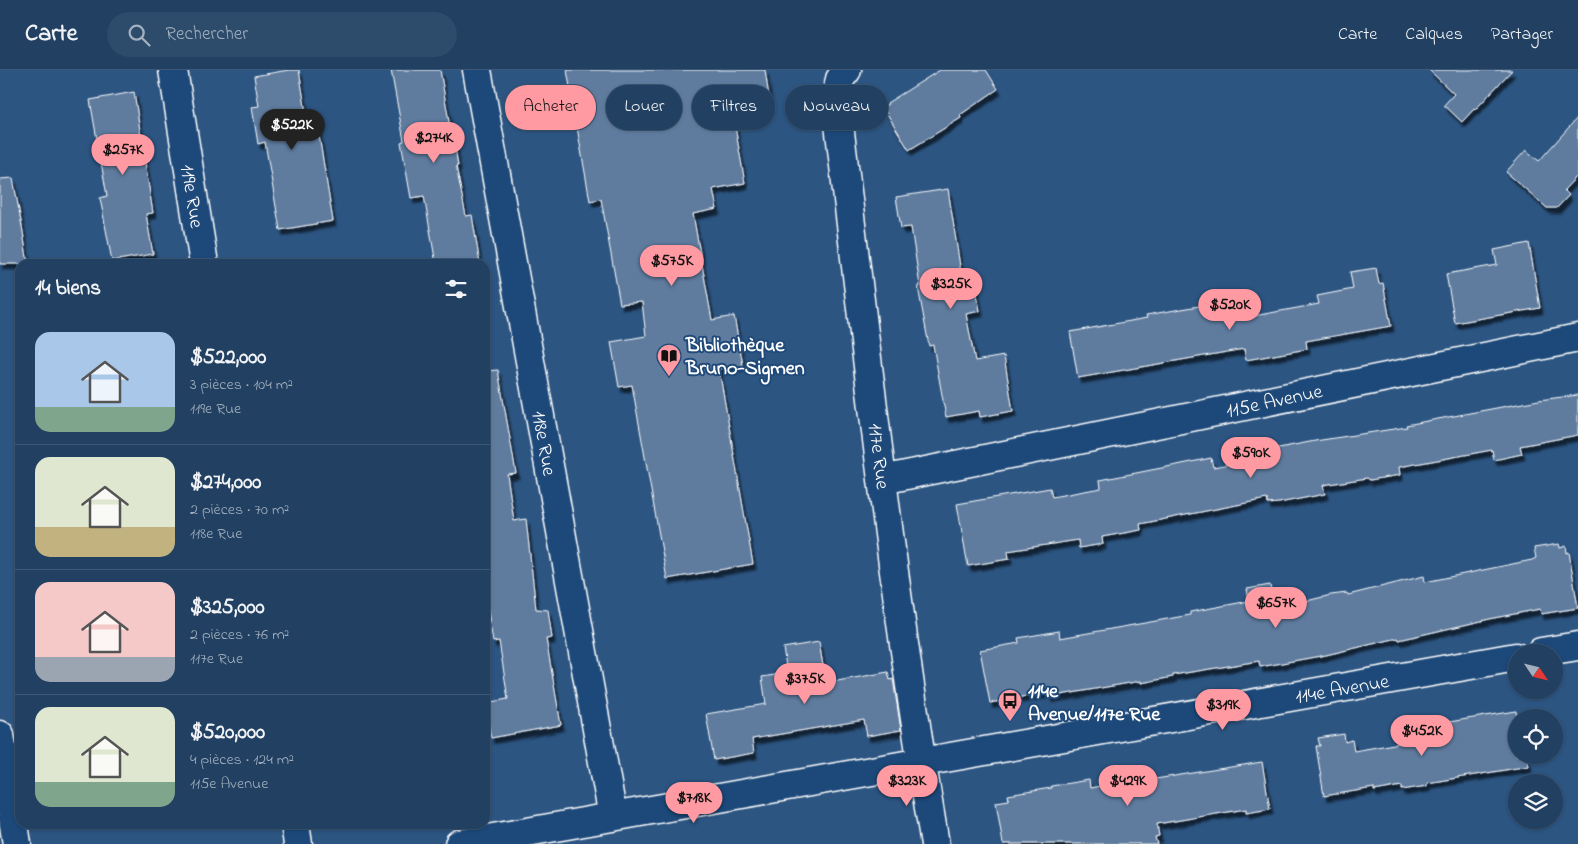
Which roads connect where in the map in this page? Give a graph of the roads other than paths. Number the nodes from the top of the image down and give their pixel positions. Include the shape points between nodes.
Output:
1 (173, 70) edge
2 (477, 70) edge
3 (847, 70) edge
4 (203, 259) edge
5 (1578, 338) edge
6 (882, 480) junction
7 (1578, 646) edge
8 (1563, 648) edge
9 (1508, 658) edge
10 (0, 735) edge
11 (921, 762) junction
12 (613, 817) junction
13 (296, 829) edge
14 (17, 844) edge
15 (298, 844) edge
16 (460, 844) edge
17 (935, 844) edge

1 - 4 street, 119e Rue
2 - 12 street, 118e Rue
3 - 6 street, 117e Rue via 840,79 836,98
5 - 6 street, 115e Avenue
6 - 11 street, 117e Rue
7 - 8 street
9 - 11 street, 114e Avenue
10 - 14 street
11 - 12 street, 114e Avenue
11 - 17 street, 117e Rue
12 - 16 street, 114e Avenue
13 - 15 street

